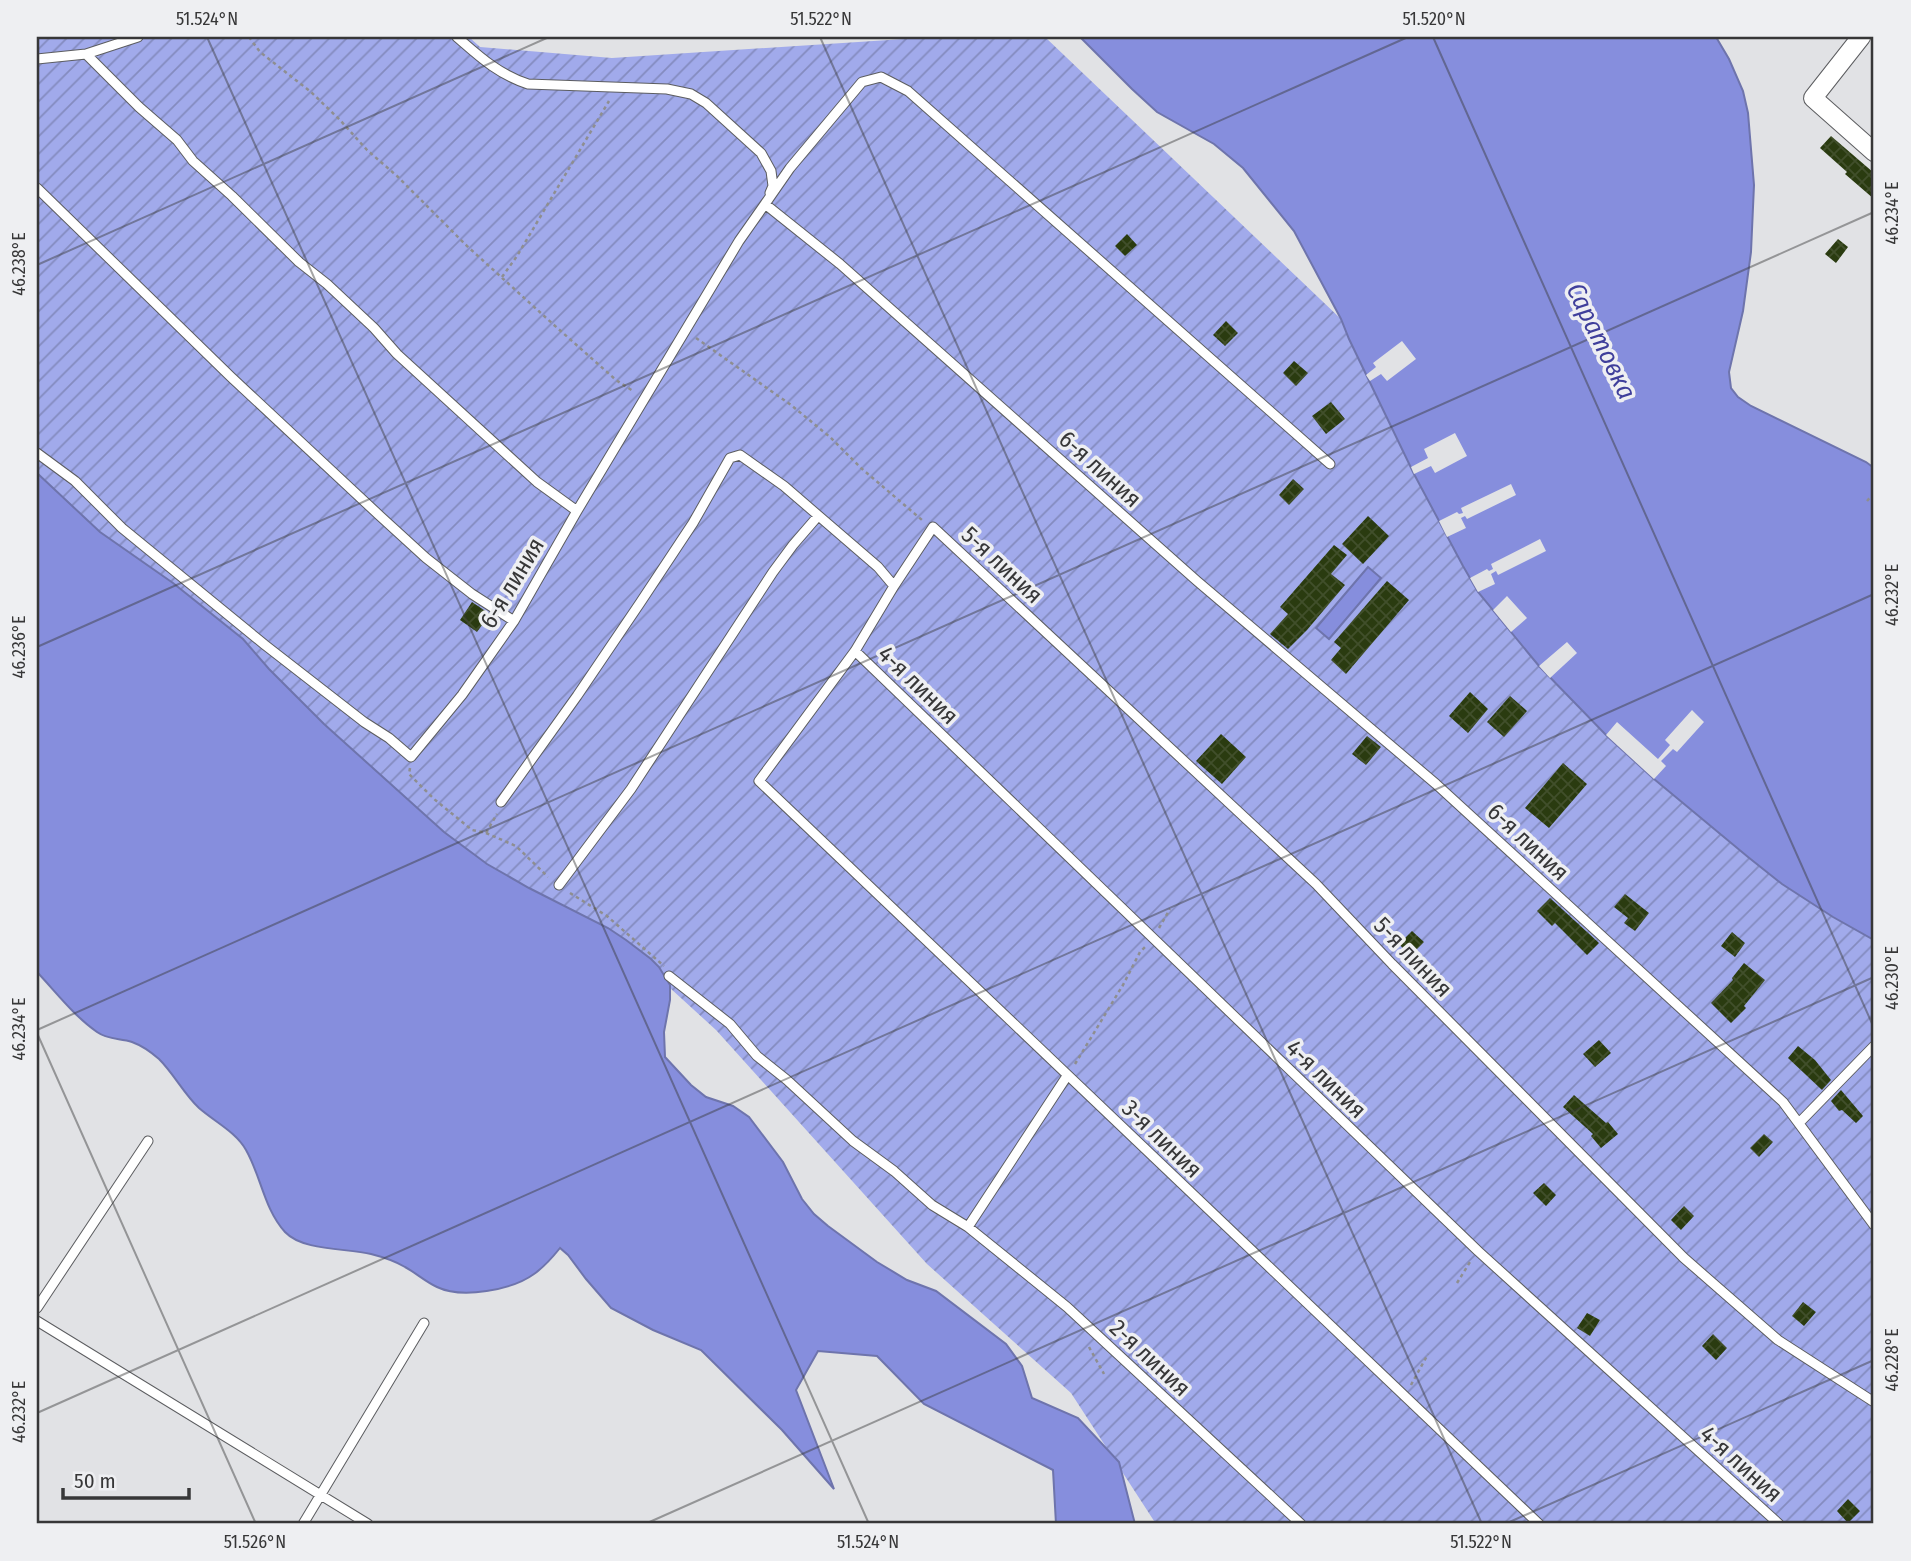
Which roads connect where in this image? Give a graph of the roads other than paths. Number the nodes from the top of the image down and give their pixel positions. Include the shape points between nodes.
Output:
1 (138, 37) edge
2 (457, 37) edge
3 (1861, 37) edge
4 (86, 54) junction
5 (37, 59) edge
6 (1874, 152) edge
7 (37, 188) edge
8 (765, 204) junction
9 (37, 453) edge
10 (1330, 464) dead end
11 (577, 511) junction
12 (818, 516) junction
13 (894, 586) junction
14 (514, 621) junction
15 (855, 651) junction
16 (501, 802) road end
17 (559, 885) road end
18 (669, 976) road end
19 (1874, 1046) edge
20 (1067, 1076) junction
21 (1799, 1123) junction
22 (148, 1141) dead end
23 (1874, 1225) edge
24 (968, 1227) junction
25 (37, 1308) edge
26 (37, 1321) edge
27 (424, 1323) dead end
28 (1874, 1402) edge
29 (320, 1494) junction
30 (303, 1524) edge
31 (368, 1524) edge
32 (1301, 1524) edge
33 (1539, 1524) edge
34 (1779, 1524) edge

1 - 4 lane
2 - 8 lane via 492,68 528,84 667,89 691,94 761,153 773,186
3 - 6 street via 1813,98
4 - 5 lane
4 - 11 lane via 397,355 537,482
7 - 14 lane via 426,558
8 - 10 lane via 862,82 881,76 908,91
8 - 11 lane, 6-я линия
8 - 21 lane, 6-я линия via 840,264 1197,581 1436,783 1783,1102
9 - 14 lane, 6-я линия via 265,645 411,757
11 - 14 lane, 6-я линия
12 - 13 lane
12 - 16 lane via 740,454 730,458 640,603
12 - 17 lane via 773,572 631,789
13 - 15 lane
13 - 28 lane, 5-я линия via 933,527 1316,884 1684,1258 1778,1340
15 - 20 lane, 3-я линия via 759,781
15 - 34 lane, 4-я линия via 1478,1251
18 - 24 lane, 2-я линия via 730,1024 757,1056 853,1141 932,1205
19 - 21 lane
20 - 24 lane
20 - 33 lane, 3-я линия
21 - 23 lane, 6-я линия
22 - 25 lane
24 - 32 lane, 2-я линия via 1067,1307
26 - 29 lane
27 - 29 lane
29 - 30 lane
29 - 31 lane

